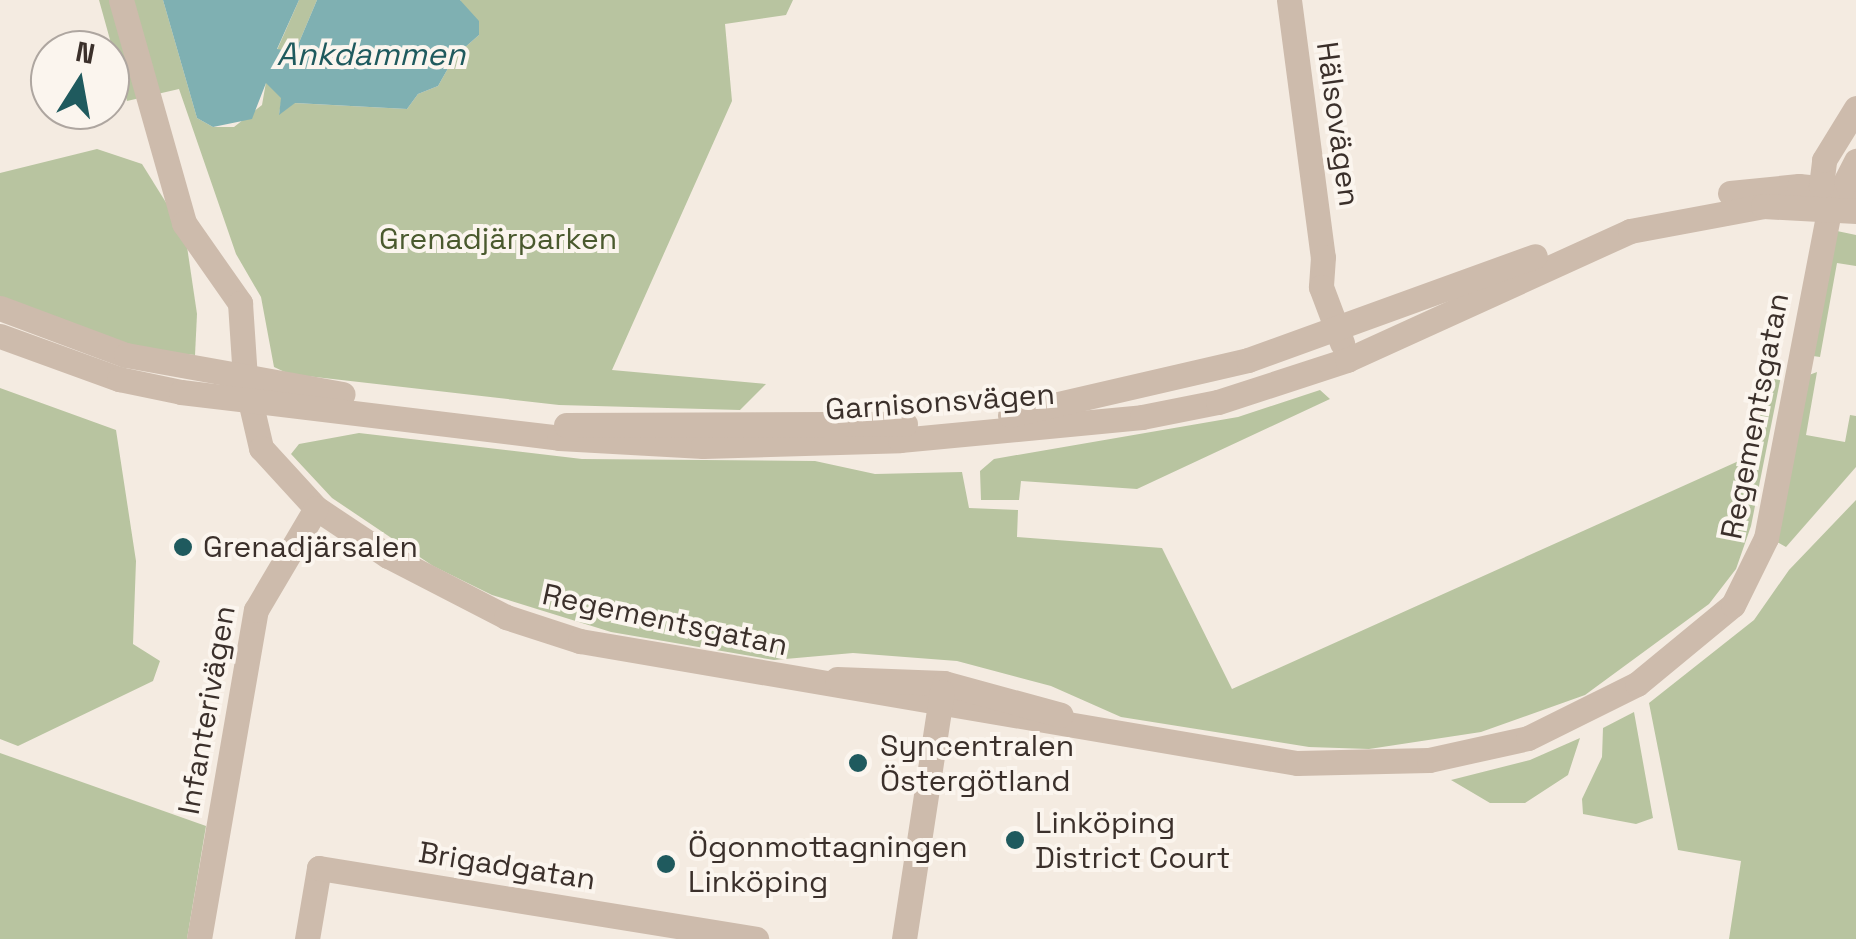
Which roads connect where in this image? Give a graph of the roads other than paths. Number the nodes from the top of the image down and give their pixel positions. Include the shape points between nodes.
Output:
1 (122, 0) edge
2 (1289, 0) edge
3 (1856, 108) edge
4 (1856, 160) edge
5 (1842, 197) edge
6 (0, 308) edge
7 (1338, 330) junction
8 (0, 336) edge
9 (1347, 360) junction
10 (247, 390) junction
11 (316, 508) junction
12 (942, 694) junction
13 (200, 939) edge
14 (307, 939) edge
15 (756, 939) edge
16 (904, 939) edge

1 - 10 street, Regementsgatan via 184,224 240,303
2 - 7 street, Hälsovägen via 1324,257 1342,303
3 - 5 street via 1829,144
4 - 5 street
5 - 7 street, Garnisonsvägen via 1726,193 1660,210
5 - 9 street, Garnisonsvägen via 1728,210 1630,231
5 - 12 street, Regementsgatan via 1759,560 1733,605 1657,671 1528,738 1430,760 1316,764 1091,730 1024,701
6 - 10 street, Garnisonsvägen
7 - 9 street, Hälsovägen
7 - 10 street, Garnisonsvägen via 1094,401 921,424 566,425
8 - 10 street, Garnisonsvägen via 119,378
9 - 10 street, Garnisonsvägen via 1218,402 1142,417 828,444 559,438
10 - 11 street, Regementsgatan via 260,448
11 - 12 street, Regementsgatan via 438,584 519,622 614,649 812,683 857,676
11 - 13 street, Infanterivägen via 256,610
12 - 16 street
14 - 15 street, Brigadgatan via 319,868

